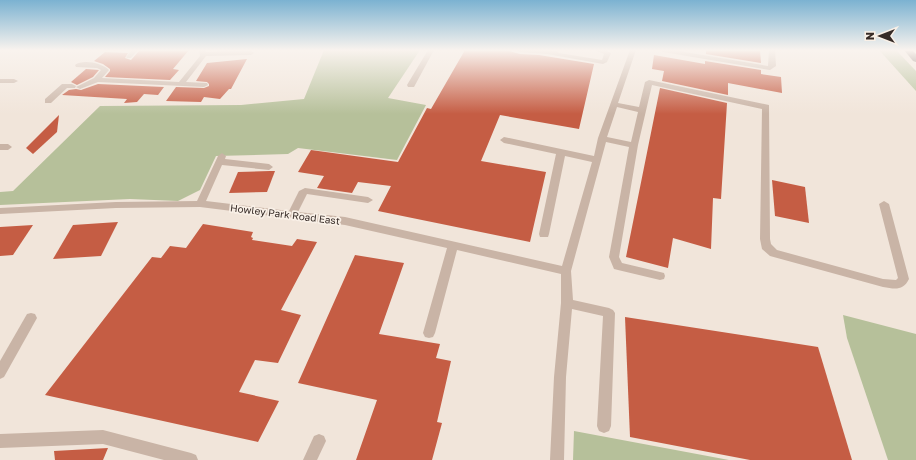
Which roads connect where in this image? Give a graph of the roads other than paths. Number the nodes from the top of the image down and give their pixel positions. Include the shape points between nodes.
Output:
1 (104, 71) edge
2 (190, 71) edge
3 (419, 71) edge
4 (625, 71) edge
5 (97, 80) junction
6 (0, 81) edge
7 (14, 81) dead end
8 (181, 84) junction
9 (204, 85) dead end
10 (411, 85) dead end
11 (72, 86) dead end
12 (80, 87) dead end
13 (48, 101) dead end
14 (614, 104) junction
15 (642, 110) junction
16 (602, 138) junction
17 (504, 140) dead end
18 (634, 145) junction
19 (561, 152) junction
20 (597, 160) junction
21 (269, 167) dead end
22 (368, 200) dead end
23 (200, 204) junction
24 (884, 204) dead end
25 (0, 211) edge
26 (292, 215) junction
27 (544, 234) dead end
28 (453, 245) junction
29 (566, 271) junction
30 (660, 276) dead end
31 (567, 303) junction
32 (31, 318) dead end
33 (429, 333) dead end
34 (0, 373) edge
35 (604, 426) dead end
36 (0, 441) edge
37 (319, 441) dead end
38 (191, 460) edge
39 (310, 460) edge
40 (557, 460) edge

1 - 5 street
2 - 8 street
3 - 10 street
4 - 14 street
5 - 8 street
5 - 12 street
6 - 7 street
8 - 9 street
11 - 13 street via 65,86
14 - 15 street
14 - 16 street
15 - 18 street
15 - 24 street via 649,82 766,107 765,238 766,246 774,253 898,285 904,279
16 - 18 street
16 - 20 street
17 - 19 street
18 - 30 street via 614,257 618,266
19 - 20 street
19 - 27 street
20 - 29 street
21 - 23 street via 221,159
22 - 26 street via 303,191
23 - 25 street, Howley Park Road East
23 - 26 street, Howley Park Road East
26 - 28 street, Howley Park Road East via 345,221
28 - 29 street, Howley Park Road East
28 - 33 street
29 - 31 street
31 - 35 street via 609,313
31 - 40 street via 560,377
32 - 34 street
36 - 38 street via 102,437
37 - 39 street

